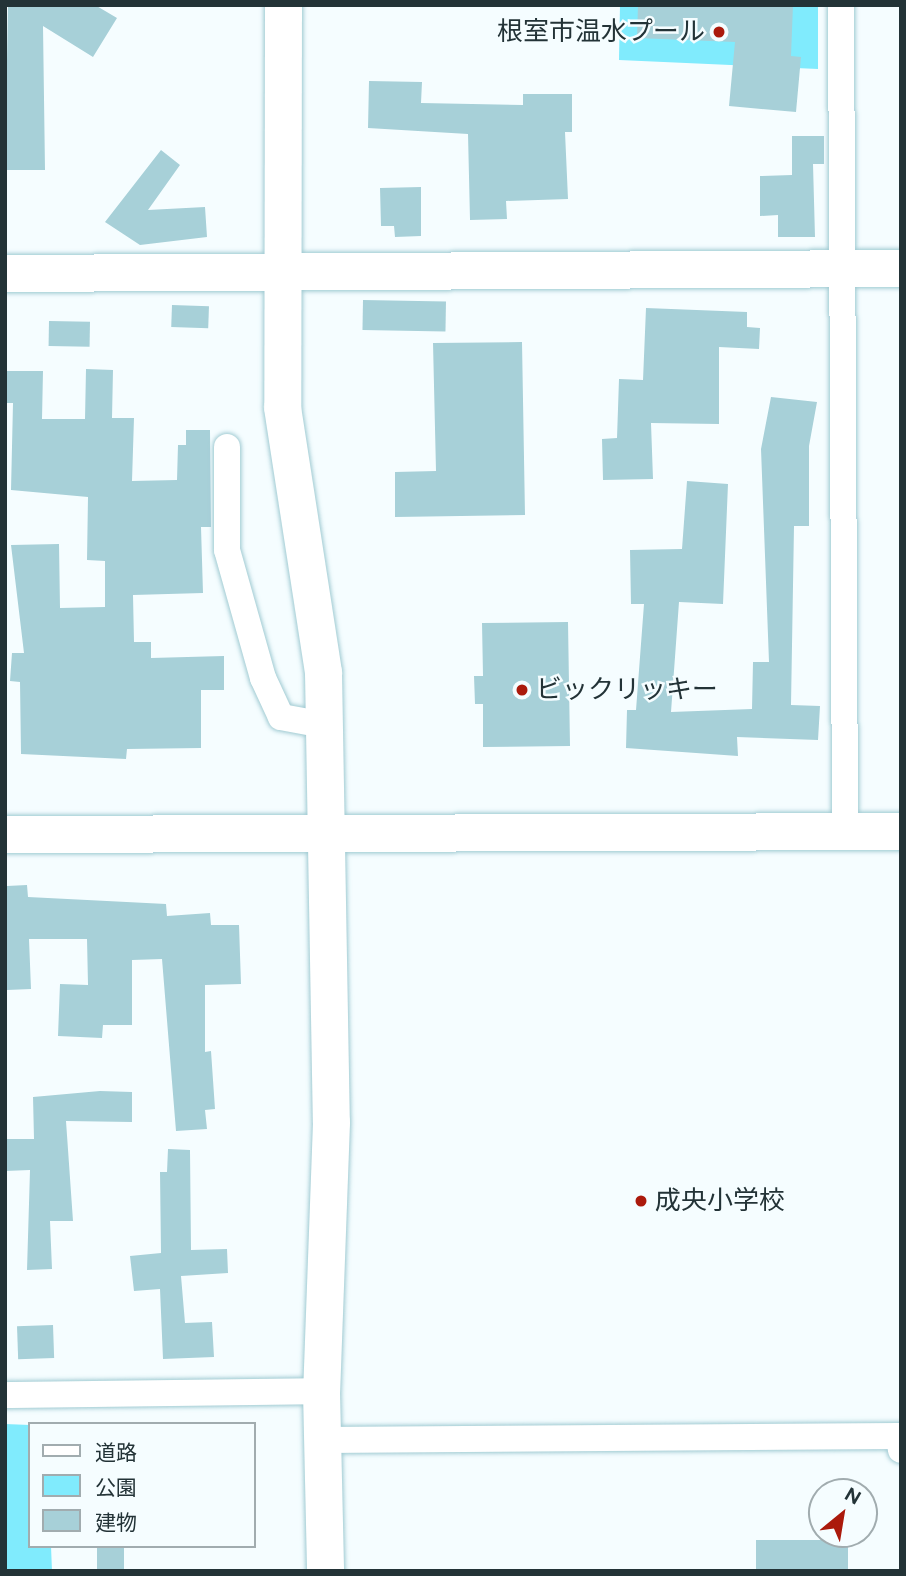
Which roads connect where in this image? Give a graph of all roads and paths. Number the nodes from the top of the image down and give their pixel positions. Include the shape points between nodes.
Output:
1 (283, 5) edge
2 (841, 5) edge
3 (841, 268) junction
4 (901, 268) edge
5 (284, 272) junction
6 (5, 273) edge
7 (227, 447) dead end
8 (324, 725) junction
9 (325, 831) junction
10 (845, 831) junction
11 (901, 831) edge
12 (5, 834) edge
13 (321, 1391) junction
14 (5, 1395) edge
15 (323, 1440) junction
16 (901, 1450) edge
17 (325, 1571) edge

1 - 5 street
2 - 3 street
3 - 4 street
3 - 5 street
3 - 10 street
5 - 6 street
5 - 8 street via 282,407 316,608
7 - 8 street via 227,550 263,678 281,717
8 - 9 street
9 - 10 street
9 - 12 street
9 - 13 street via 331,1135
10 - 11 street
13 - 14 street
13 - 15 street
15 - 16 street via 899,1436
15 - 17 street

